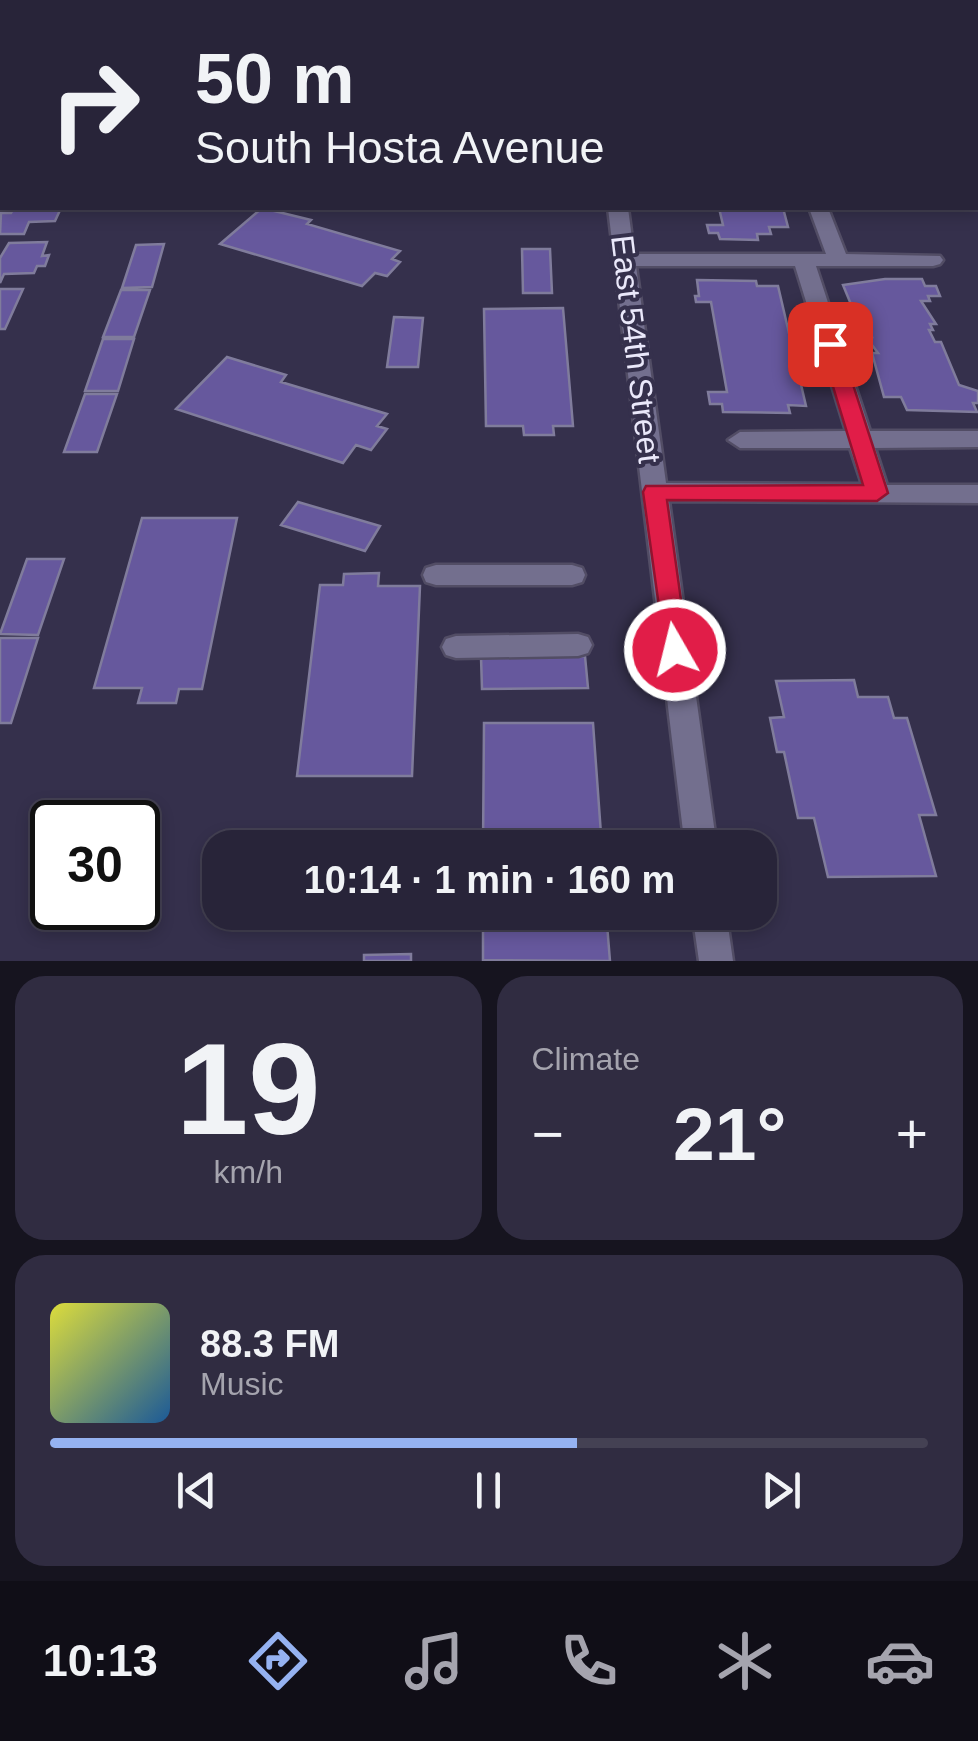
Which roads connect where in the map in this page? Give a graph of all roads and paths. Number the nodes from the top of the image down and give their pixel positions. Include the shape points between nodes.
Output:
1 (618, 210) edge
2 (820, 210) edge
3 (838, 259) junction
4 (624, 260) junction
5 (803, 260) junction
6 (933, 260) dead end
7 (859, 439) junction
8 (978, 439) edge
9 (740, 440) dead end
10 (654, 492) junction
11 (877, 493) junction
12 (978, 494) edge
13 (436, 575) dead end
14 (572, 575) dead end
15 (578, 645) dead end
16 (456, 648) dead end
17 (699, 830) edge
18 (712, 930) edge
19 (716, 961) edge

1 - 4 street, East 54th Street
2 - 3 street
3 - 5 street
3 - 6 street
4 - 5 street
4 - 10 street, East 54th Street
5 - 7 street
7 - 8 street
7 - 9 street
7 - 11 street
10 - 11 street
10 - 17 street, East 54th Street
11 - 12 street
13 - 14 street
15 - 16 street
18 - 19 street

